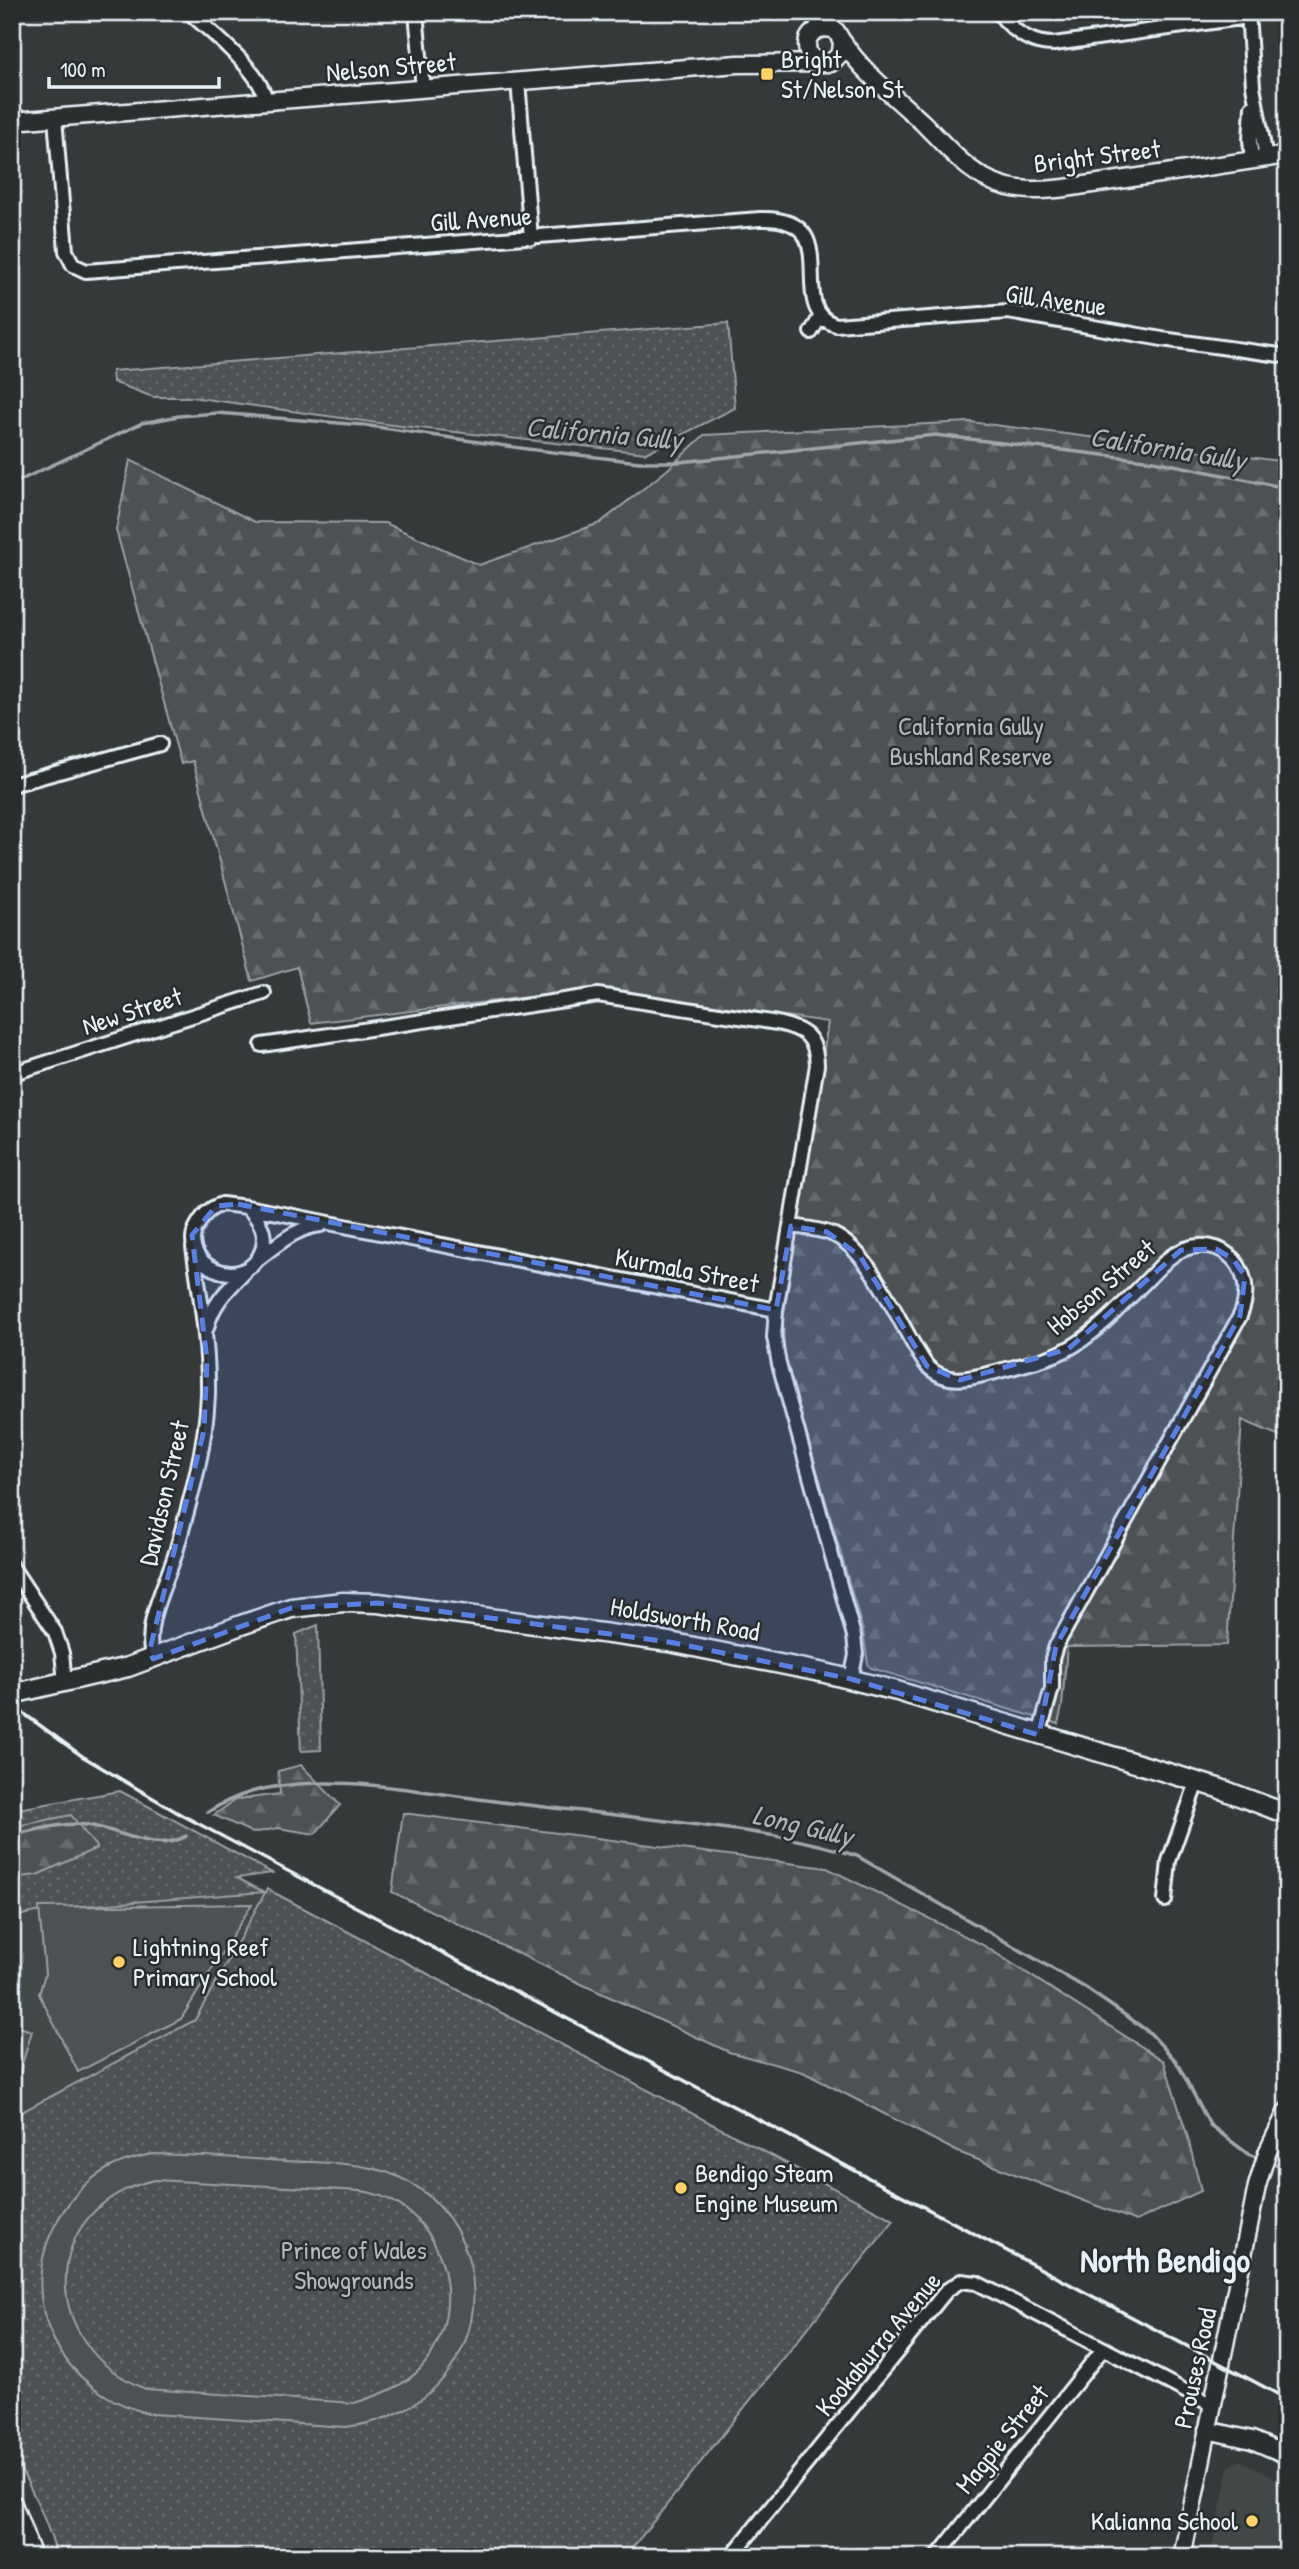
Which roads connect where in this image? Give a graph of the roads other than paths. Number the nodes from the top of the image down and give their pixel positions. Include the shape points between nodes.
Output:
1 (188, 12) edge
2 (416, 12) edge
3 (801, 12) edge
4 (809, 12) edge
5 (998, 12) edge
6 (1248, 15) edge
7 (832, 29) junction
8 (807, 41) junction
9 (843, 42) junction
10 (774, 62) junction
11 (826, 63) junction
12 (870, 74) junction
13 (518, 81) junction
14 (423, 89) junction
15 (266, 101) junction
16 (55, 118) junction
17 (12, 121) edge
18 (1287, 155) edge
19 (1259, 159) junction
20 (531, 238) junction
21 (821, 316) junction
22 (811, 332) dead end
23 (1287, 356) edge
24 (160, 744) dead end
25 (12, 785) edge
26 (264, 992) dead end
27 (262, 1045) dead end
28 (13, 1070) edge
29 (247, 1207) junction
30 (339, 1224) junction
31 (791, 1226) junction
32 (193, 1247) junction
33 (253, 1264) junction
34 (776, 1310) junction
35 (205, 1335) junction
36 (12, 1567) edge
37 (153, 1659) junction
38 (851, 1679) junction
39 (65, 1682) junction
40 (12, 1683) edge
41 (12, 1694) edge
42 (1039, 1735) junction
43 (1197, 1782) junction
44 (1287, 1814) edge
45 (1166, 1900) dead end
46 (1287, 2111) edge
47 (1102, 2349) junction
48 (1212, 2405) junction
49 (1207, 2430) junction
50 (1287, 2455) edge
51 (13, 2505) edge
52 (12, 2546) edge
53 (16, 2557) edge
54 (32, 2557) edge
55 (731, 2557) edge
56 (937, 2557) edge
57 (1182, 2557) edge

1 - 15 street via 251,72
2 - 14 street
3 - 8 street
4 - 7 street
5 - 6 street via 1027,38 1054,44
6 - 19 street
7 - 8 street via 816,29
7 - 9 street
8 - 10 street, Nelson Street
8 - 11 street via 809,54
9 - 11 street via 841,53
9 - 12 street, Bright Street
10 - 11 street, Nelson Street
10 - 13 street, Nelson Street
11 - 12 street, Bright Street via 849,65
12 - 19 street, Bright Street via 969,166 1007,186 1065,188
13 - 14 street, Nelson Street
13 - 20 street
14 - 15 street, Nelson Street
15 - 16 street, Nelson Street
16 - 17 street, Nelson Street
16 - 20 street, Gill Avenue via 70,270
18 - 19 street, Bright Street
20 - 21 street, Gill Avenue via 781,219 797,226 807,240 814,298
21 - 22 street
21 - 23 street, Gill Avenue via 836,325 850,325 1008,312
24 - 25 street
26 - 28 street, New Street
27 - 31 street via 598,995 789,1026 814,1043 817,1065
29 - 30 street, Kurmala Street
29 - 32 street via 211,1208 191,1235
29 - 33 street via 263,1231 262,1249
30 - 33 street, Kurmala Street via 307,1227
30 - 34 street, Kurmala Street
31 - 34 street
31 - 42 street, Hobson Street via 827,1232 853,1249 927,1366 939,1375 960,1380 1068,1349 1181,1250 1195,1246 1216,1249 1242,1269 1247,1287 1240,1316 1056,1646 1052,1688
32 - 33 street via 209,1266 221,1272 238,1273
32 - 35 street, Davidson Street
33 - 35 street, Davidson Street via 226,1290
34 - 38 street, Kurmala Street via 779,1364 854,1636
35 - 37 street, Davidson Street via 208,1395 204,1430 177,1549 151,1626
36 - 39 street via 55,1632
37 - 38 main road, Holdsworth Road via 291,1608 360,1602 669,1642
37 - 39 main road, Holdsworth Road
38 - 42 main road, Holdsworth Road
39 - 40 main road, Holdsworth Road
39 - 41 main road, Holdsworth Road
42 - 43 main road, Holdsworth Road
43 - 44 main road, Holdsworth Road
43 - 45 street via 1169,1861
46 - 48 street, Prouses Road via 1265,2160
47 - 48 street, Kookaburra Avenue
47 - 55 street, Kookaburra Avenue via 977,2283 953,2284
47 - 56 street, Magpie Street
48 - 49 street, Prouses Road
49 - 50 street via 1252,2440
49 - 57 street, Prouses Road
51 - 54 main road
52 - 53 main road

